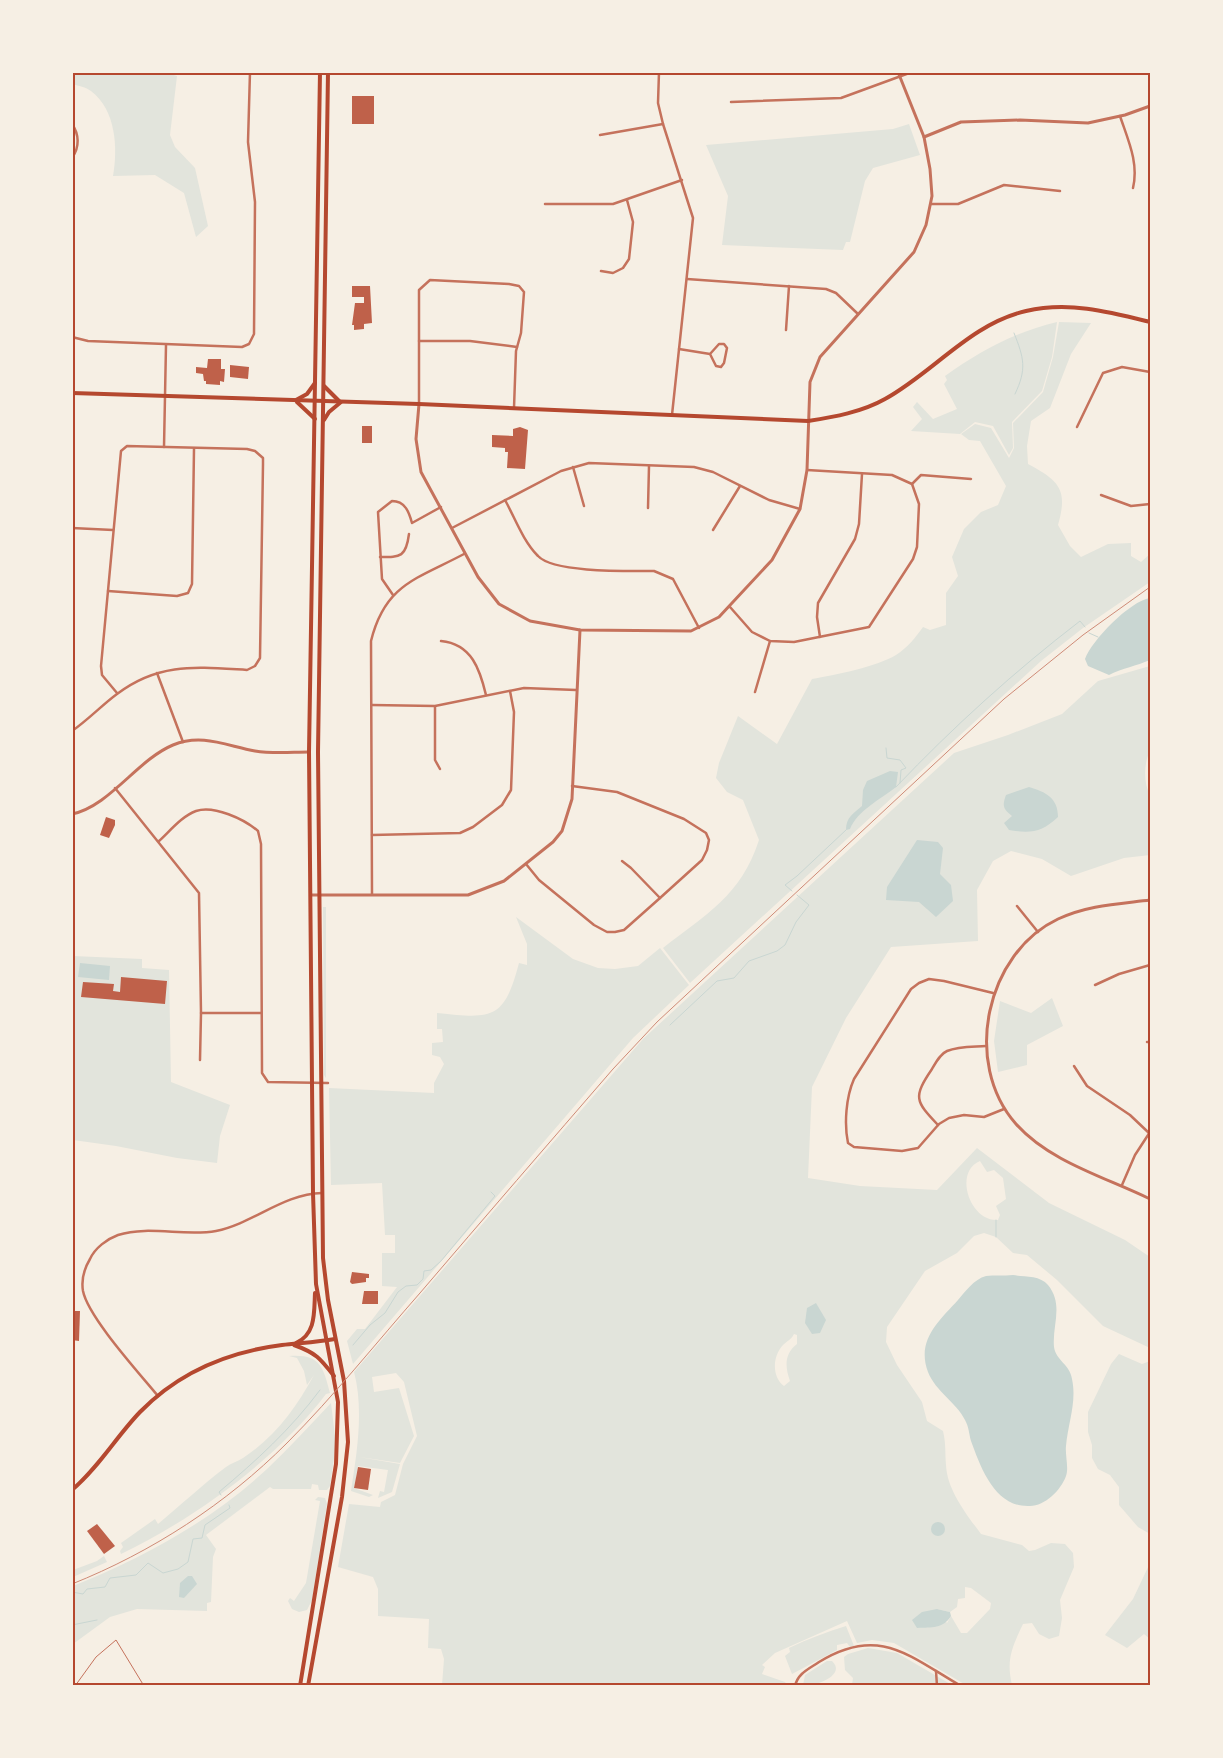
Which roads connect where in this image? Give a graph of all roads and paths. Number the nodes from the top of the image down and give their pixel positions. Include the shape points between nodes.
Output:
1 (250, 72) edge
2 (320, 72) edge
3 (328, 72) edge
4 (659, 72) edge
5 (912, 72) edge
6 (899, 74) edge
7 (731, 102) dead end
8 (1150, 106) edge
9 (1120, 116) junction
10 (72, 124) edge
11 (663, 124) junction
12 (600, 135) dead end
13 (924, 137) junction
14 (72, 158) edge
15 (682, 180) junction
16 (1133, 188) dead end
17 (1060, 190) dead end
18 (627, 200) junction
19 (545, 204) dead end
20 (931, 204) junction
21 (601, 271) dead end
22 (687, 279) junction
23 (789, 286) junction
24 (858, 314) junction
25 (1150, 322) edge
26 (786, 330) dead end
27 (72, 337) edge
28 (419, 341) junction
29 (166, 345) junction
30 (517, 347) junction
31 (679, 349) junction
32 (710, 354) junction
33 (1150, 372) edge
34 (316, 376) junction
35 (323, 384) junction
36 (72, 393) edge
37 (165, 396) junction
38 (294, 400) junction
39 (316, 401) junction
40 (323, 402) junction
41 (341, 402) junction
42 (419, 404) junction
43 (514, 408) junction
44 (672, 416) junction
45 (315, 419) junction
46 (808, 421) junction
47 (322, 424) junction
48 (1077, 427) dead end
49 (1150, 436) edge
50 (164, 448) junction
51 (194, 449) junction
52 (1150, 465) edge
53 (649, 466) junction
54 (573, 467) junction
55 (807, 470) junction
56 (862, 474) junction
57 (971, 479) dead end
58 (912, 484) junction
59 (740, 486) junction
60 (1101, 495) dead end
61 (505, 500) junction
62 (1150, 504) edge
63 (584, 506) dead end
64 (441, 508) junction
65 (648, 508) dead end
66 (800, 508) junction
67 (72, 528) edge
68 (452, 528) junction
69 (113, 530) junction
70 (713, 530) dead end
71 (409, 534) dead end
72 (464, 554) junction
73 (380, 556) junction
74 (108, 591) junction
75 (393, 595) junction
76 (730, 606) junction
77 (699, 628) junction
78 (580, 630) junction
79 (820, 637) junction
80 (770, 641) junction
81 (441, 642) dead end
82 (157, 673) junction
83 (576, 690) junction
84 (510, 692) junction
85 (755, 692) dead end
86 (117, 694) junction
87 (486, 695) junction
88 (372, 705) junction
89 (435, 706) junction
90 (72, 731) edge
91 (183, 742) junction
92 (309, 752) junction
93 (318, 752) junction
94 (440, 769) dead end
95 (572, 786) junction
96 (115, 788) junction
97 (72, 814) edge
98 (372, 835) junction
99 (159, 841) junction
100 (622, 861) dead end
101 (526, 864) junction
102 (319, 894) junction
103 (372, 894) junction
104 (311, 895) junction
105 (660, 898) junction
106 (1150, 900) edge
107 (1017, 906) dead end
108 (1038, 932) junction
109 (1150, 965) edge
110 (1095, 985) dead end
111 (994, 993) junction
112 (201, 1013) junction
113 (261, 1013) junction
114 (986, 1046) junction
115 (200, 1060) dead end
116 (1074, 1066) dead end
117 (312, 1083) junction
118 (321, 1083) junction
119 (328, 1083) dead end
120 (1004, 1108) junction
121 (938, 1125) junction
122 (1150, 1133) edge
123 (1122, 1185) junction
124 (313, 1193) junction
125 (322, 1193) junction
126 (1150, 1199) edge
127 (316, 1284) junction
128 (335, 1339) junction
129 (327, 1341) junction
130 (292, 1344) junction
131 (335, 1378) junction
132 (158, 1396) junction
133 (72, 1490) edge
134 (936, 1671) junction
135 (75, 1686) edge
136 (144, 1686) edge
137 (300, 1686) edge
138 (308, 1686) edge
139 (795, 1686) edge
140 (936, 1686) edge
141 (961, 1686) edge

1 - 29 street via 248,142 256,202 254,334 249,344 242,347
2 - 34 main road
3 - 35 main road
4 - 11 street via 658,103
5 - 6 street
6 - 7 street via 841,98
6 - 13 street
8 - 9 street
9 - 13 street via 1088,124 1020,120 962,122
9 - 16 street via 1133,154 1136,176
10 - 14 street via 78,138 78,150
11 - 12 street
11 - 15 street
13 - 20 street via 930,169
15 - 18 street
15 - 22 street via 693,218
17 - 20 street via 1004,185 958,204
18 - 19 street via 601,205
18 - 21 street via 633,222 628,259 623,268 613,273
20 - 24 street via 914,252
22 - 23 street
22 - 31 street
23 - 24 street via 836,293
23 - 26 street
24 - 46 street via 820,357 810,382
25 - 46 main road via 1094,309 1069,307 1025,311 974,333 885,400 849,414
27 - 29 street via 88,341
28 - 30 street via 470,341
28 - 30 street via 419,290 425,282 509,284 519,286 524,292
28 - 42 street
29 - 37 street
30 - 43 street
31 - 32 street
31 - 44 street
32 - 32 street via 716,366 721,367 727,348 719,344
33 - 48 street via 1122,367 1103,373
34 - 38 main road via 312,389
34 - 39 main road
35 - 40 main road
35 - 41 main road
36 - 37 main road
37 - 38 main road
37 - 50 street
38 - 39 main road
38 - 45 main road
39 - 40 main road
39 - 45 main road
40 - 41 main road
40 - 47 main road
41 - 42 main road
41 - 47 main road via 329,412
42 - 43 main road
42 - 64 street via 418,459 421,472
43 - 44 main road
44 - 46 main road
45 - 92 main road
46 - 55 street
47 - 93 main road
49 - 52 street
50 - 51 street
50 - 69 street via 127,446 121,451
51 - 74 street via 192,584 188,593 177,596
51 - 82 street via 247,449 263,458 260,658 247,670 190,666
53 - 54 street via 589,463
53 - 59 street via 694,467 713,472
53 - 65 street
54 - 61 street
54 - 63 street
55 - 56 street
55 - 66 street
56 - 58 street via 892,475
56 - 79 street via 855,539 818,603
57 - 58 street via 920,475
58 - 79 street via 920,504 913,559 906,573 869,627
59 - 66 street via 769,500
59 - 70 street
60 - 62 street via 1131,506
61 - 68 street
61 - 77 street via 539,558 560,567 664,574 673,579
64 - 68 street
64 - 73 street via 412,523 408,509 396,501 378,512
66 - 76 street via 772,560
67 - 69 street
68 - 72 street
69 - 74 street
71 - 73 street via 407,548 402,554
72 - 75 street
72 - 78 street via 486,590 499,604 544,626
73 - 75 street via 382,579
74 - 86 street via 100,666 106,682
75 - 88 street via 379,614 371,641
76 - 77 street via 719,617
76 - 80 street via 752,632
77 - 78 street via 674,632
78 - 83 street
79 - 80 street via 794,642
80 - 85 street
81 - 87 street via 449,642 477,662
82 - 86 street via 138,680
82 - 91 street
83 - 84 street via 524,688
83 - 95 street
84 - 87 street
84 - 98 street via 514,712 511,790 502,805 460,833
86 - 90 street
87 - 89 street
88 - 89 street
88 - 98 street
89 - 94 street via 435,760
91 - 92 street via 216,740 255,751
91 - 96 street via 151,757
92 - 93 street
92 - 104 main road
93 - 102 main road
95 - 101 street via 562,831
95 - 105 street via 599,788 636,798 698,826 706,833 709,840 702,860
96 - 97 street via 86,810
96 - 99 street
98 - 103 street
99 - 112 street via 199,893
99 - 113 street via 197,811 211,810 236,817 258,831 261,844
100 - 105 street
101 - 103 street via 504,880 468,895
101 - 105 street via 555,894 606,932 624,930
102 - 103 street
102 - 104 street
102 - 118 main road
104 - 117 main road
106 - 108 street via 1087,908 1058,919
107 - 108 street
108 - 111 street via 1010,961
109 - 110 street
111 - 114 street
111 - 121 street via 930,979 919,983 911,989 849,1090 846,1135 848,1143 854,1147 902,1151 918,1148
112 - 113 street
112 - 115 street
113 - 117 street via 264,1077 268,1082
114 - 120 street via 994,1084
114 - 121 street via 949,1050 922,1084 918,1097 921,1106
116 - 122 street via 1087,1086
117 - 118 street
117 - 124 main road
118 - 119 street
118 - 125 main road
120 - 121 street via 984,1117 964,1115 948,1118
120 - 123 street via 1016,1124 1051,1154
122 - 123 street via 1135,1155
123 - 126 street
124 - 125 street
124 - 127 main road
124 - 132 street via 277,1204 237,1225 216,1231 118,1235 93,1253 83,1275 84,1293 119,1349
125 - 128 main road via 324,1274
127 - 129 main road
127 - 130 main road via 310,1332
128 - 129 main road
128 - 138 main road via 345,1385 348,1442 342,1496
129 - 130 main road
129 - 131 main road
130 - 131 main road via 324,1360
130 - 132 main road via 240,1352 214,1361 182,1377
131 - 137 main road via 336,1464
132 - 133 main road via 125,1429 96,1468
134 - 139 street via 894,1647 867,1646 831,1655 800,1674
134 - 140 street
134 - 141 street
135 - 136 lane via 96,1656 116,1640

